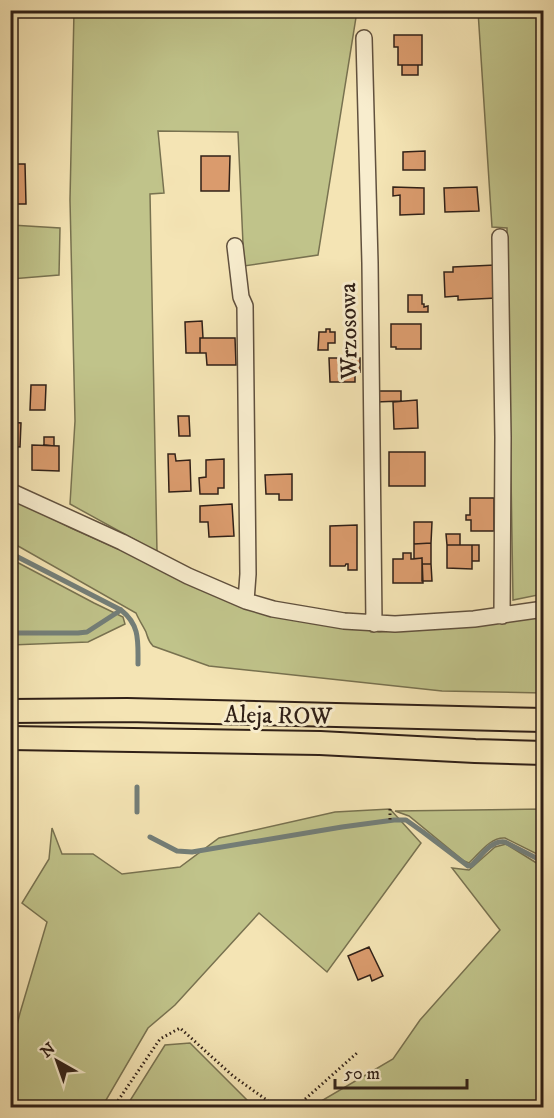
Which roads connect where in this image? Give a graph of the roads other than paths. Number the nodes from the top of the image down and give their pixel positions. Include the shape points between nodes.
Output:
1 (364, 38) dead end
2 (500, 237) dead end
3 (235, 246) dead end
4 (10, 491) edge
5 (246, 601) junction
6 (543, 609) edge
7 (502, 616) junction
8 (374, 624) junction
9 (10, 711) edge
10 (543, 720) edge
11 (10, 738) edge
12 (543, 753) edge

1 - 8 street, Wrzosowa
2 - 7 street
3 - 5 street via 245,306
4 - 5 street
5 - 8 street via 290,613
6 - 7 street
7 - 8 street
9 - 10 main road, Aleja ROW via 149,710
11 - 12 main road, Aleja ROW via 320,743

